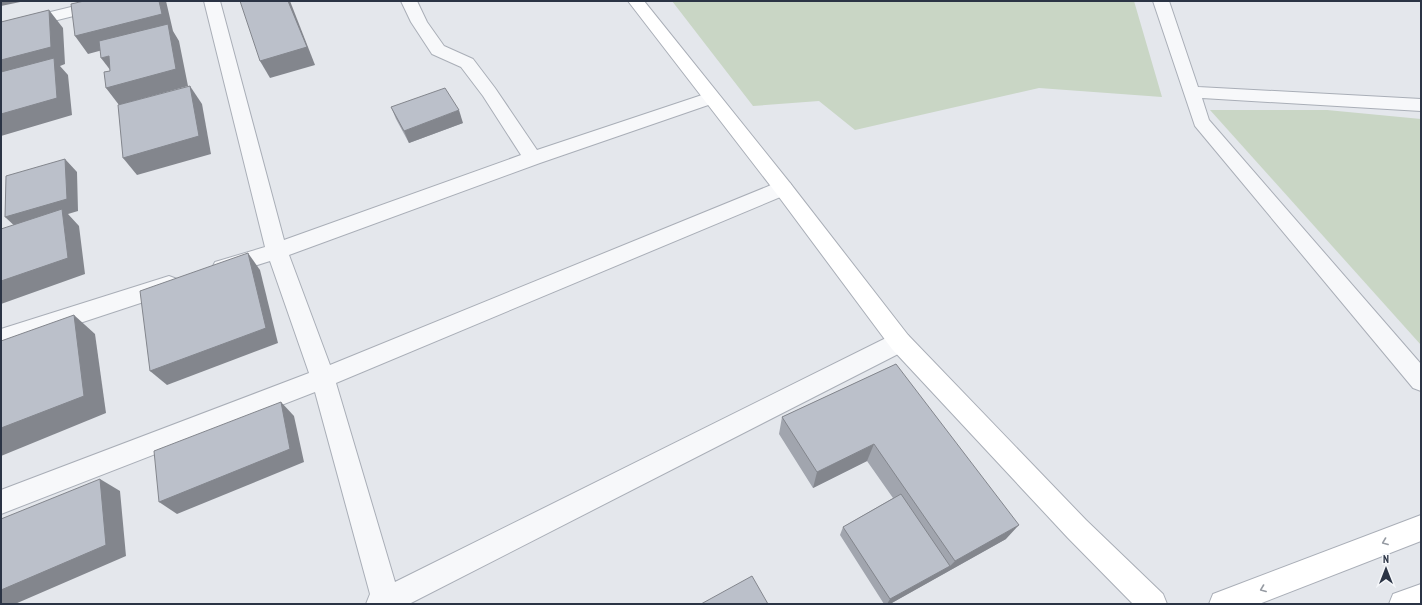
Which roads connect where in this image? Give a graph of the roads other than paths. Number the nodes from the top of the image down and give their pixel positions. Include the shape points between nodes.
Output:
1 (116, 1) edge
2 (212, 1) edge
3 (409, 1) edge
4 (636, 1) edge
5 (1161, 1) edge
6 (1, 28) edge
7 (1192, 92) junction
8 (711, 98) junction
9 (1421, 105) edge
10 (534, 158) junction
11 (783, 188) junction
12 (277, 251) junction
13 (1, 340) edge
14 (900, 342) junction
15 (323, 378) junction
16 (1421, 381) edge
17 (1, 502) edge
18 (1421, 528) edge
19 (1421, 598) edge
20 (385, 603) edge
21 (1153, 604) edge
22 (1223, 604) edge
23 (1403, 604) edge

1 - 6 street
2 - 12 street
3 - 10 street via 418,22 438,50 467,63
4 - 8 street
5 - 7 street
7 - 9 street
7 - 16 street via 1202,122
8 - 10 street
8 - 11 street
10 - 12 street
11 - 14 street
11 - 15 street
12 - 13 street
12 - 15 street
14 - 20 street
14 - 21 street via 1077,529
15 - 17 street
15 - 20 street
18 -> 22 street
19 - 23 street

